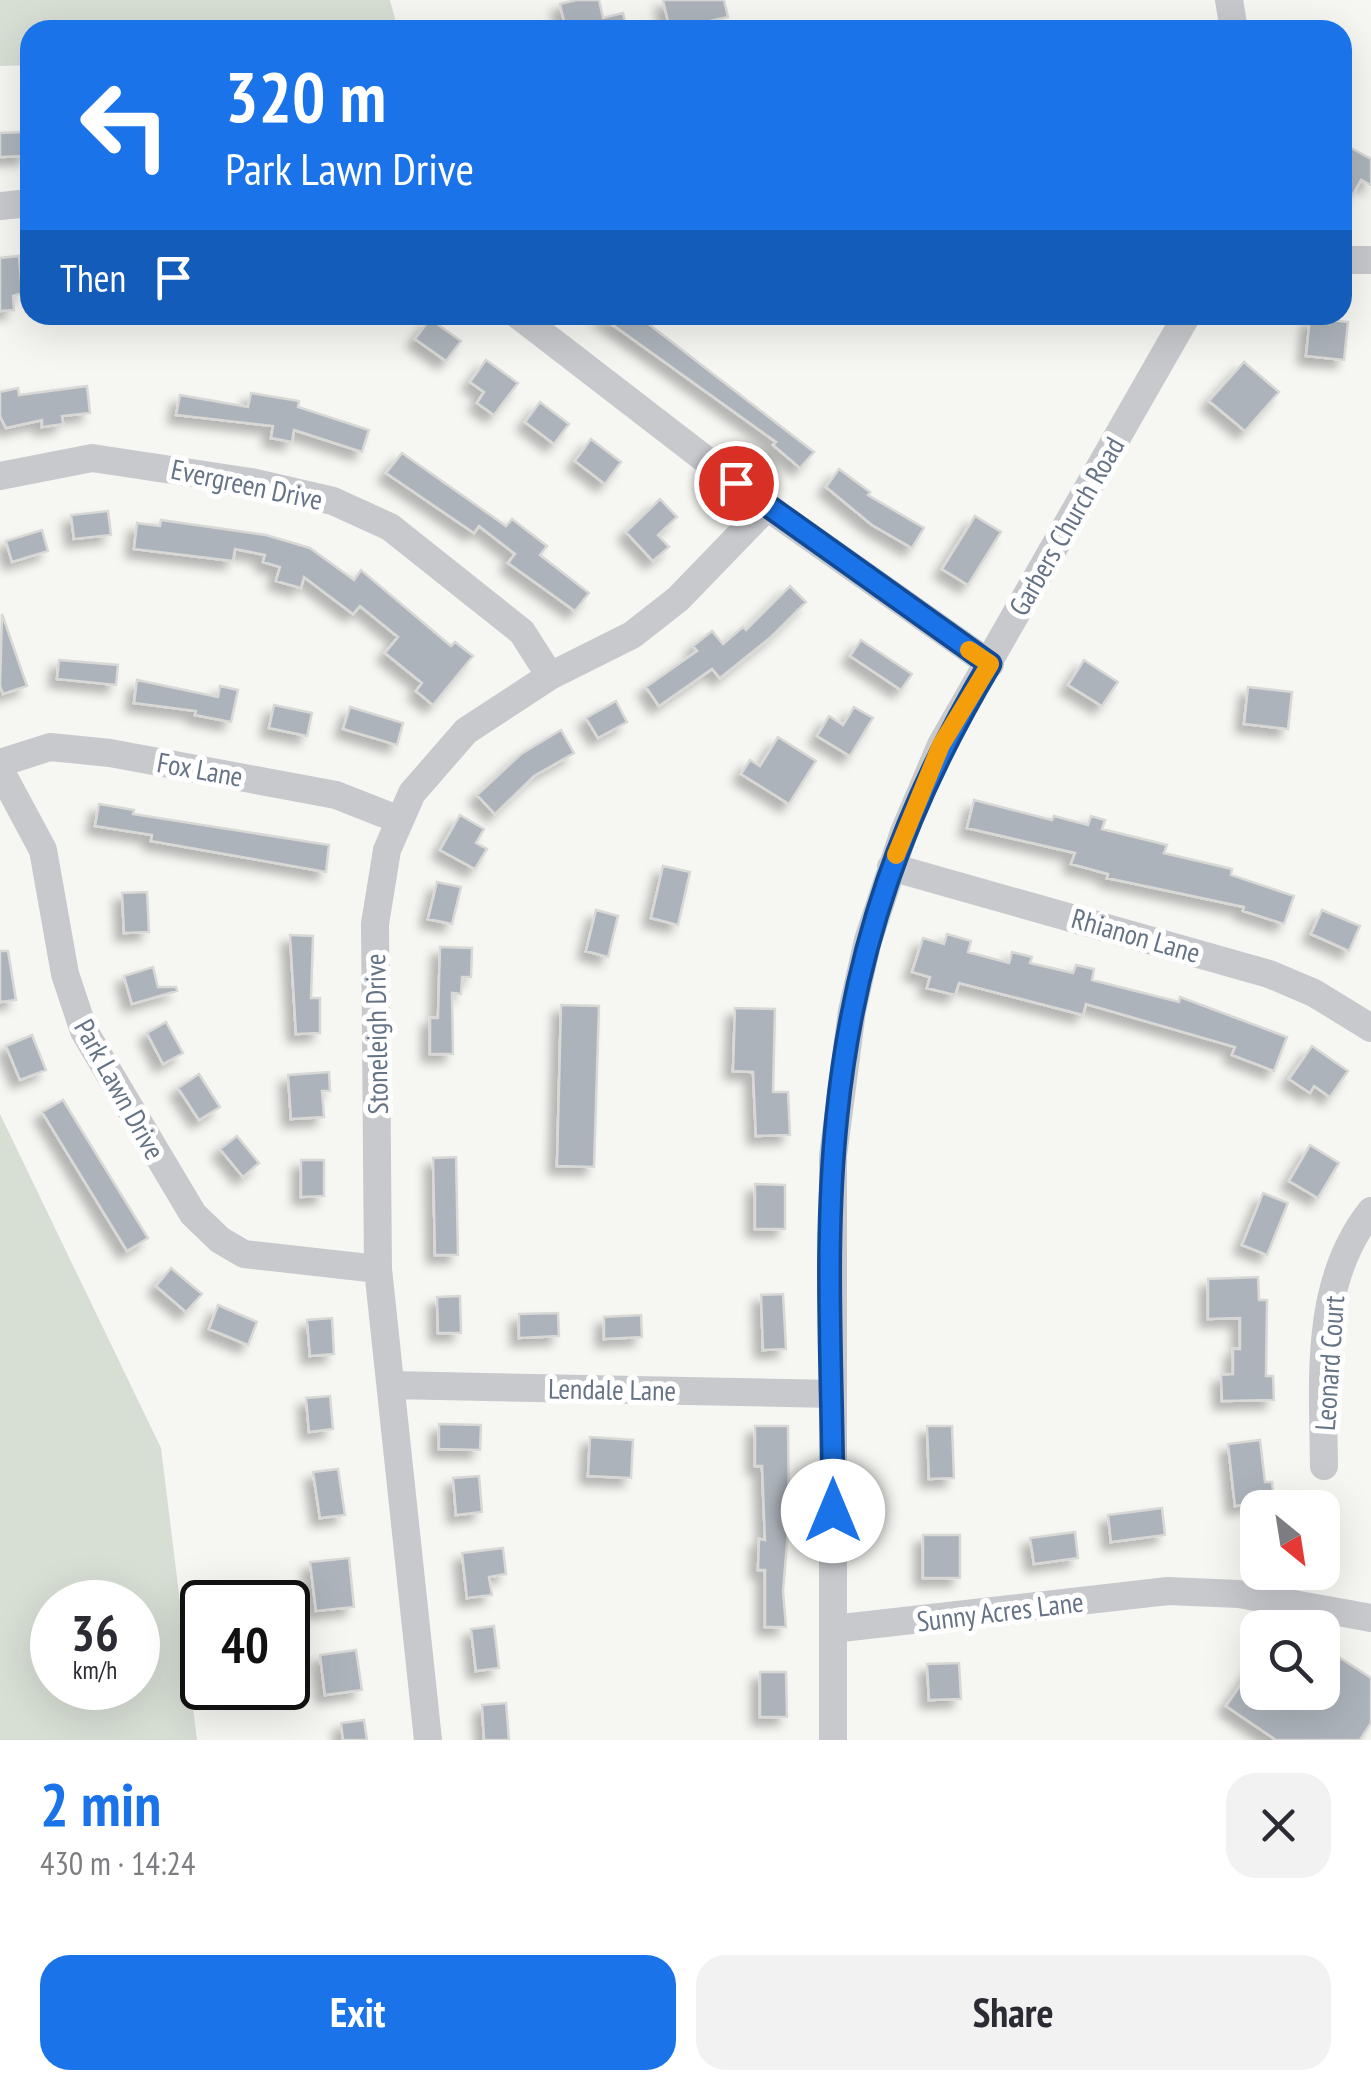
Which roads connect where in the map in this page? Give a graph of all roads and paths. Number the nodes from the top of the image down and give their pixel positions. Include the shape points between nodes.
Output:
1 (531, 325) edge
2 (1181, 325) edge
3 (0, 476) edge
4 (767, 507) junction
5 (990, 664) junction
6 (550, 676) junction
7 (0, 766) edge
8 (397, 819) junction
9 (891, 868) junction
10 (1371, 1028) edge
11 (1371, 1211) edge
12 (378, 1269) junction
13 (392, 1385) junction
14 (833, 1394) junction
15 (1324, 1466) dead end
16 (1371, 1618) edge
17 (833, 1629) junction
18 (428, 1740) edge
19 (833, 1740) edge

1 - 4 street
2 - 5 street, Garbers Church Road
3 - 6 street, Evergreen Drive via 92,458 333,500 390,528 522,632
4 - 5 street
4 - 6 street, Stoneleigh Drive via 678,599 632,635
5 - 9 street, Garbers Church Road via 941,745
6 - 8 street, Stoneleigh Drive via 466,731
7 - 8 street, Fox Lane via 42,748 96,751 336,795
7 - 12 street, Park Lawn Drive via 43,850 65,974 84,1031 193,1214 244,1254
8 - 12 street, Stoneleigh Drive via 375,924
9 - 10 street, Rhianon Lane via 1269,974
9 - 14 street, Garbers Church Road via 852,1010 837,1115
11 - 15 street, Leonard Court via 1350,1242 1330,1297
12 - 13 street, Stoneleigh Drive
13 - 14 street, Lendale Lane
13 - 18 street, Stoneleigh Drive
14 - 17 street, Garbers Church Road
16 - 17 street, Sunny Acres Lane via 1239,1594 1168,1591
17 - 19 street, Garbers Church Road

